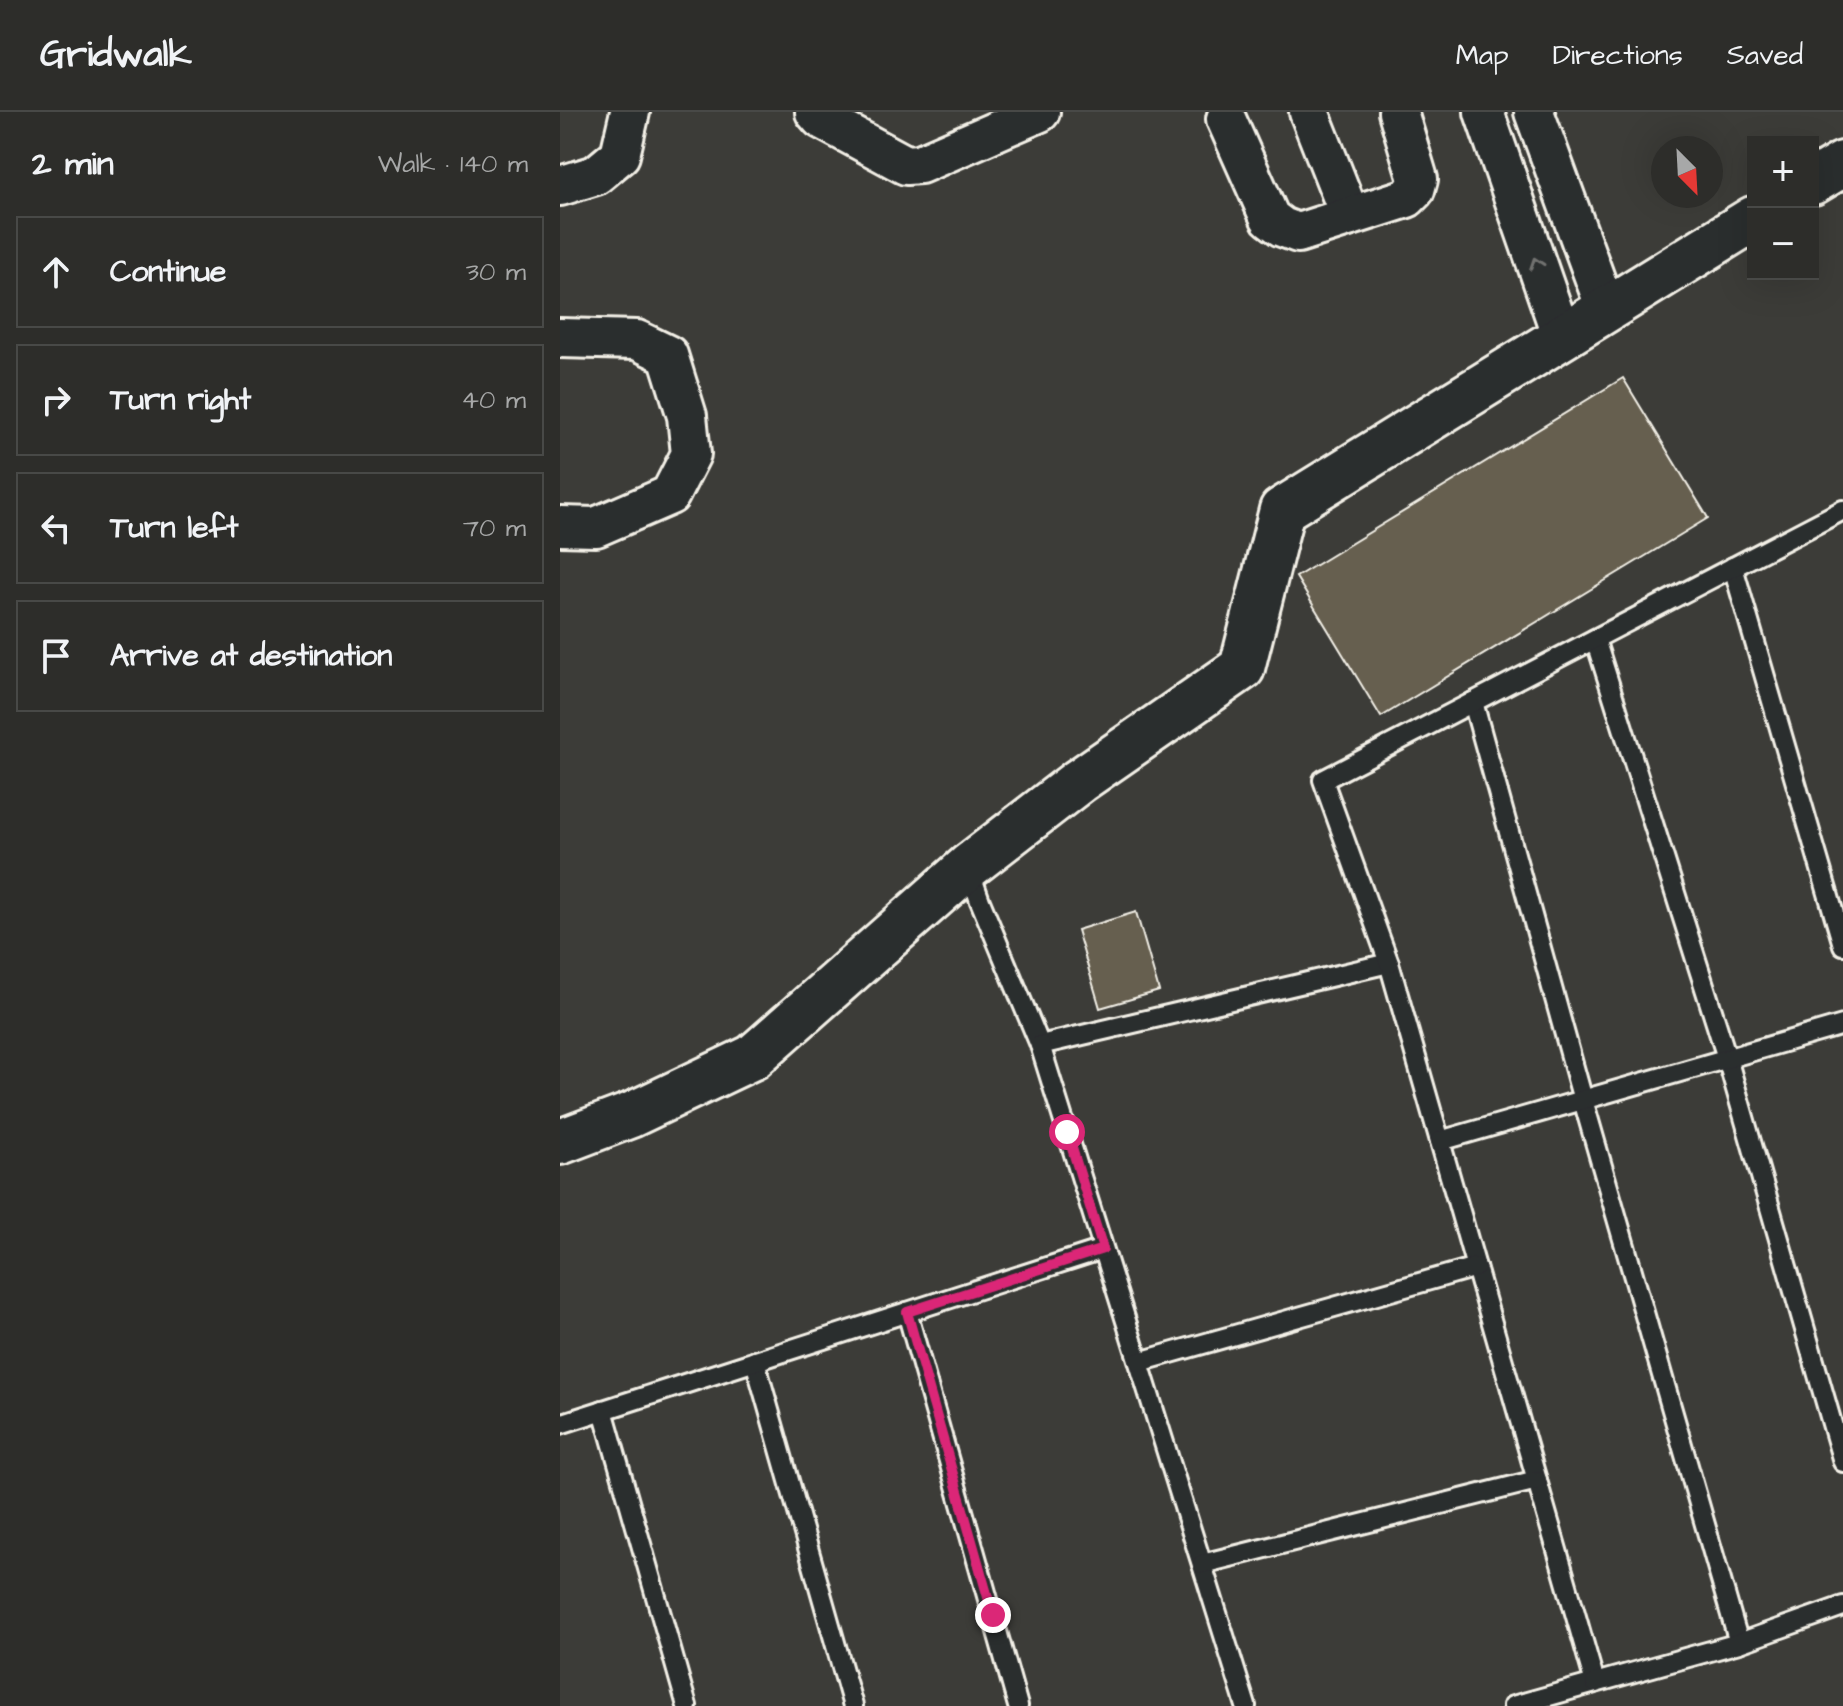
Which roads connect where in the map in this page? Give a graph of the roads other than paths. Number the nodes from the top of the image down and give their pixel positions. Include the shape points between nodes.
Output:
1 (630, 112) edge
2 (815, 112) edge
3 (1040, 112) edge
4 (1309, 112) edge
5 (1398, 112) edge
6 (1484, 112) edge
7 (1226, 119) dead end
8 (1538, 122) edge
9 (1497, 150) junction
10 (1843, 164) edge
11 (1819, 178) edge
12 (560, 186) edge
13 (1350, 216) junction
14 (1747, 223) edge
15 (1606, 309) junction
16 (1562, 337) junction
17 (560, 338) edge
18 (1843, 510) edge
19 (560, 526) edge
20 (1733, 567) junction
21 (1595, 639) junction
22 (1473, 702) junction
23 (969, 866) junction
24 (1843, 945) edge
25 (1389, 963) junction
26 (1843, 1025) edge
27 (1040, 1045) junction
28 (1727, 1058) junction
29 (1583, 1100) junction
30 (1440, 1141) junction
31 (560, 1142) edge
32 (1103, 1249) junction
33 (1476, 1267) junction
34 (907, 1312) junction
35 (755, 1361) junction
36 (1139, 1362) junction
37 (603, 1410) junction
38 (560, 1424) edge
39 (1843, 1462) edge
40 (1537, 1480) junction
41 (1202, 1564) junction
42 (1843, 1606) edge
43 (1739, 1643) junction
44 (1595, 1683) junction
45 (687, 1706) edge
46 (853, 1706) edge
47 (1018, 1706) edge
48 (1246, 1706) edge
49 (1513, 1706) edge

1 - 12 street via 620,155 596,175
2 - 3 street via 906,165 920,164
4 - 13 street
5 - 13 street via 1418,179 1415,190 1407,198
6 - 9 street
7 - 13 street via 1270,218 1298,233
8 - 9 street
8 - 15 street
16 -> 9 street
10 - 11 street
14 - 15 street
15 - 16 street
16 - 23 street via 1282,510 1242,668 1079,781
17 - 19 street via 637,340 668,355 687,416 691,454 670,495 596,527
18 - 20 lane
20 - 21 lane
20 - 24 lane
21 - 22 lane
21 - 28 lane
22 - 25 lane via 1323,780
22 - 29 lane
23 - 27 lane
23 - 31 street via 753,1057
25 - 27 lane
25 - 30 lane
26 - 28 lane
27 - 32 lane
28 - 29 lane
28 - 39 lane
29 - 30 lane
29 - 43 lane
30 - 33 lane
32 - 34 lane
32 - 36 lane
33 - 36 lane
33 - 40 lane
34 - 35 lane
34 - 47 lane
35 - 37 lane
35 - 46 lane
36 - 41 lane
37 - 38 lane
37 - 45 lane
40 - 41 lane
40 - 44 lane
41 - 48 lane
42 - 43 lane
43 - 44 lane
44 - 49 lane

